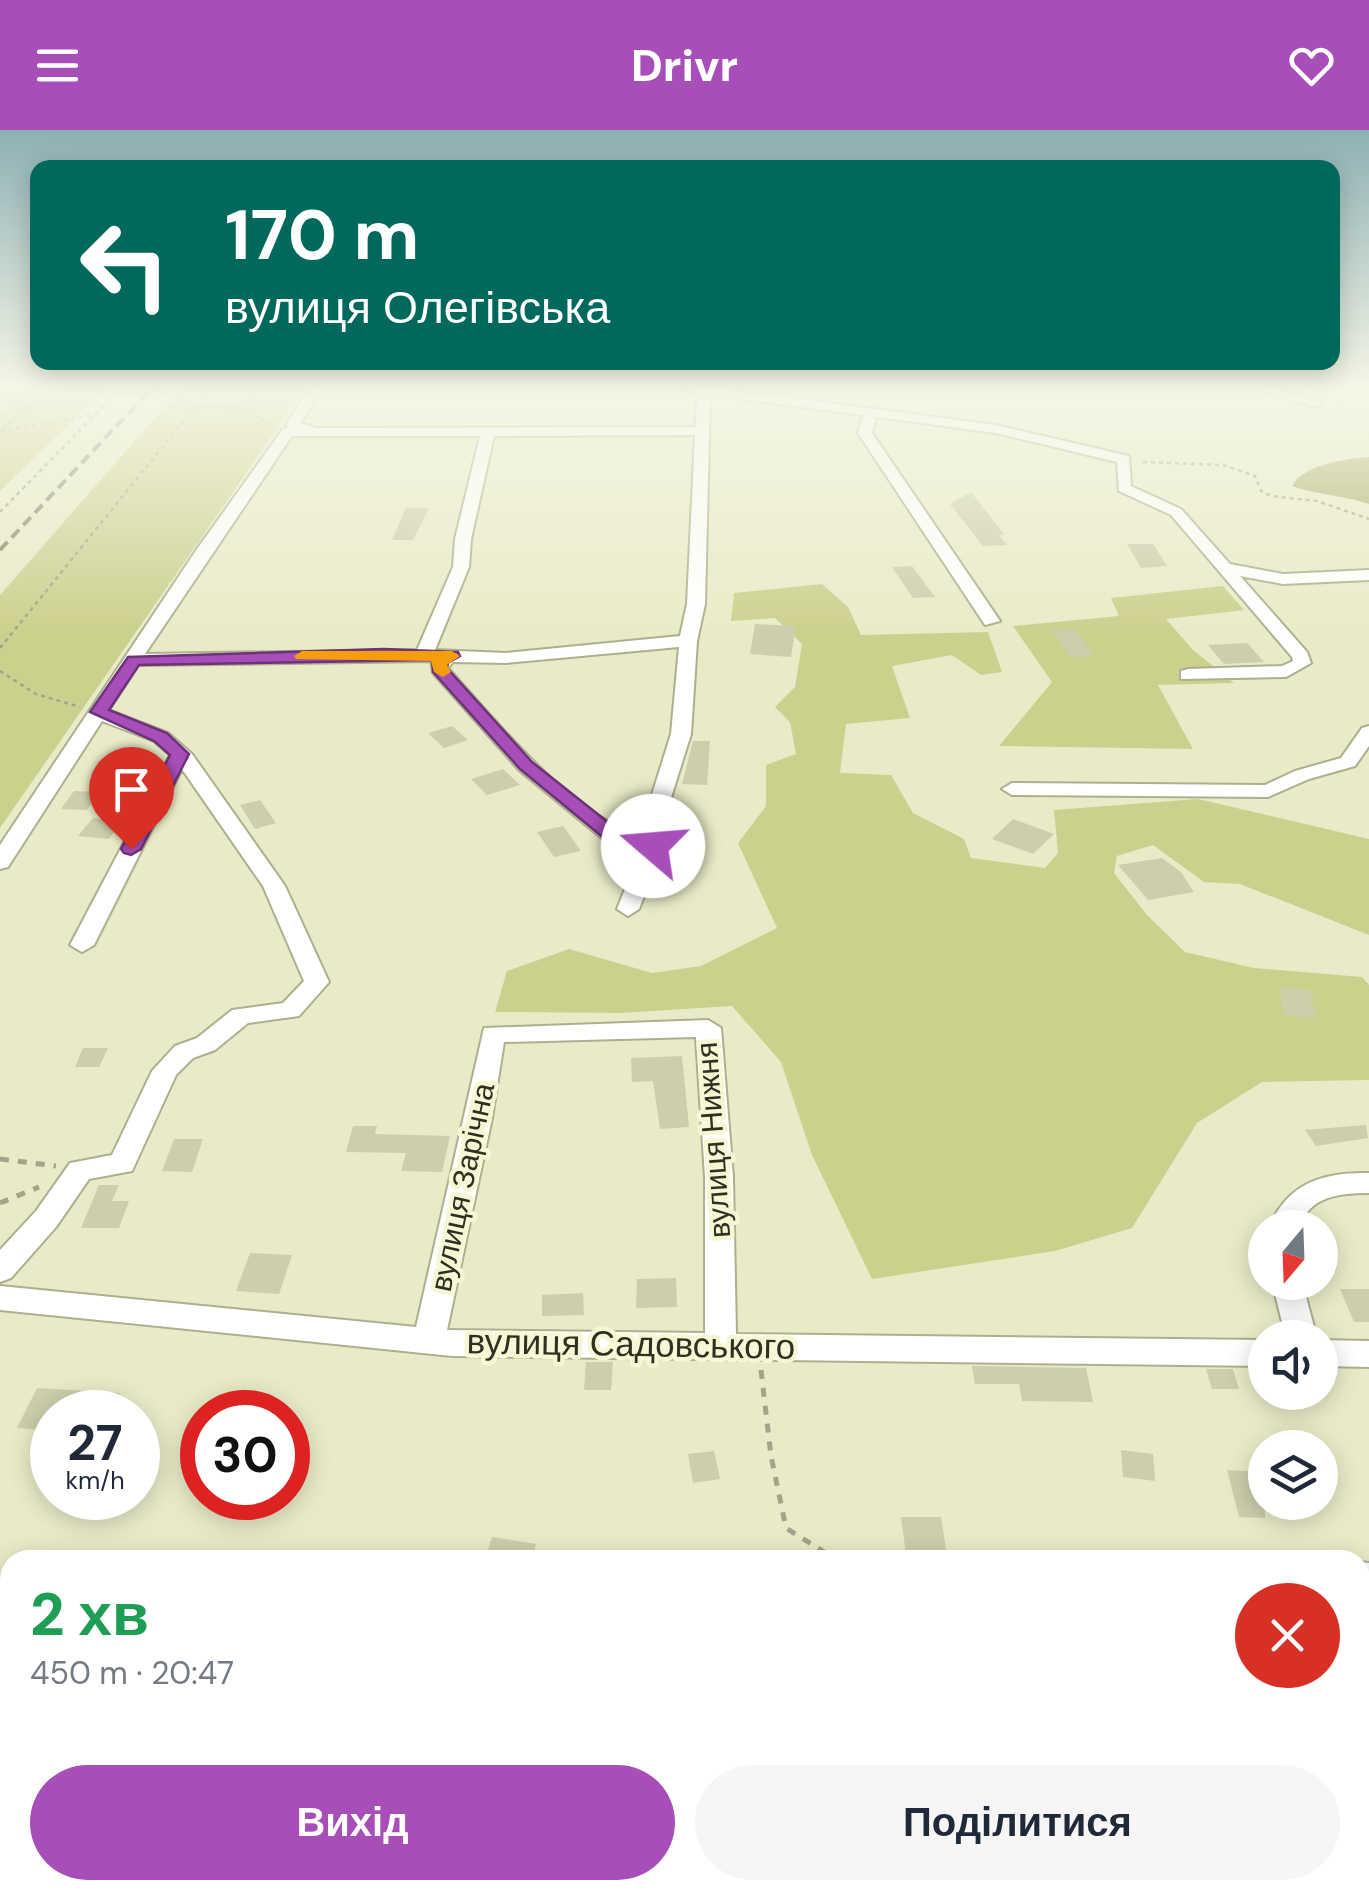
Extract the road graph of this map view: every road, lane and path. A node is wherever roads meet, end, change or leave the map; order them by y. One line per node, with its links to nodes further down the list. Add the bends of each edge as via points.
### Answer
1 (42, 470): 9 (path)
2 (145, 470): 15 (path)
3 (261, 470): 18 (street)
4 (479, 470): 16 (street, via 461,567)
5 (703, 470): 14 (street)
6 (890, 470): 13 (street)
7 (1124, 470): 11 (street, via 1124,488 1176,512)
8 (1236, 470): 10 (path, via 1255,476 1271,496 1316,501)
9 (0, 512)
10 (1369, 519)
11 (1225, 568): 12 (street, via 1282,579); 20 (street, via 1302,664 1286,671)
12 (1369, 575)
13 (991, 621)
14 (688, 641): 17 (street, via 506,658); 25 (street, via 681,734)
15 (0, 648)
16 (424, 655): 17 (street); 18 (street)
17 (452, 656): 25 (street, via 440,660 439,668 526,766 612,835)
18 (134, 660): 21 (street)
19 (0, 671): 21 (path, via 36,694)
20 (1188, 675)
21 (98, 712): 23 (street, via 160,737); 26 (street)
22 (1369, 732): 24 (street, via 1348,762 1268,791)
23 (180, 754): 28 (street); 31 (street, via 274,886 317,982 290,1010 241,1016 184,1052 165,1071 122,1164)
24 (1012, 790)
25 (653, 846): 27 (street)
26 (0, 862)
27 (628, 909)
28 (82, 945)
29 (493, 1034): 36 (street, вулиця Зарічна); 37 (street, вулиця Нижня, via 708,1028)
30 (0, 1159): 31 (path)
31 (80, 1170): 34 (street)
32 (1369, 1182): 33 (street, via 1321,1187)
33 (1289, 1210)
34 (0, 1270)
35 (0, 1298): 36 (street, вулиця Садовського)
36 (430, 1340): 37 (street, вулиця Садовського)
37 (721, 1345): 38 (street, вулиця Садовського)
38 (758, 1346): 39 (street, вулиця Садовського); 42 (path, via 786,1528)
39 (1248, 1353)
40 (1338, 1353): 41 (street)
41 (1369, 1354)
42 (821, 1550)

